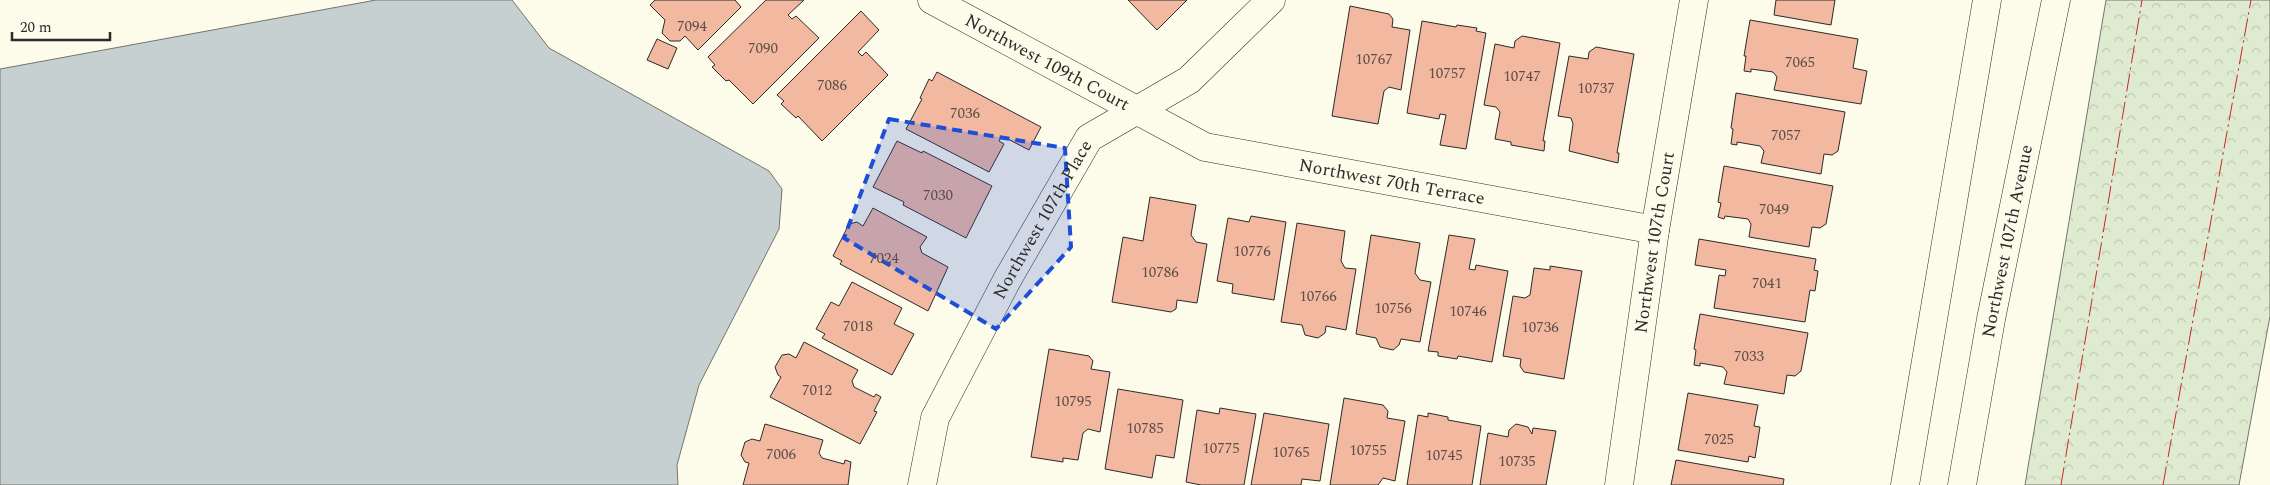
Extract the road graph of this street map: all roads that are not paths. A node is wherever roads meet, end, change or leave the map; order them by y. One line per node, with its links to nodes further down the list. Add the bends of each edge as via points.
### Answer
1 (932, 0): 6 (street, Northwest 109th Court)
2 (1271, 0): 6 (street, Northwest 107th Place, via 1189,80)
3 (1694, 0): 7 (street, Northwest 107th Court)
4 (1987, 0): 10 (street)
5 (2056, 0): 11 (street, Northwest 107th Avenue, via 1991,319)
6 (1136, 111): 7 (street, Northwest 70th Terrace, via 1205,147); 8 (street, Northwest 107th Place, via 1089,138 1007,280 935,418)
7 (1656, 230): 9 (street, Northwest 107th Court)
8 (922, 485)
9 (1619, 485)
10 (1905, 485)
11 (1962, 485)

